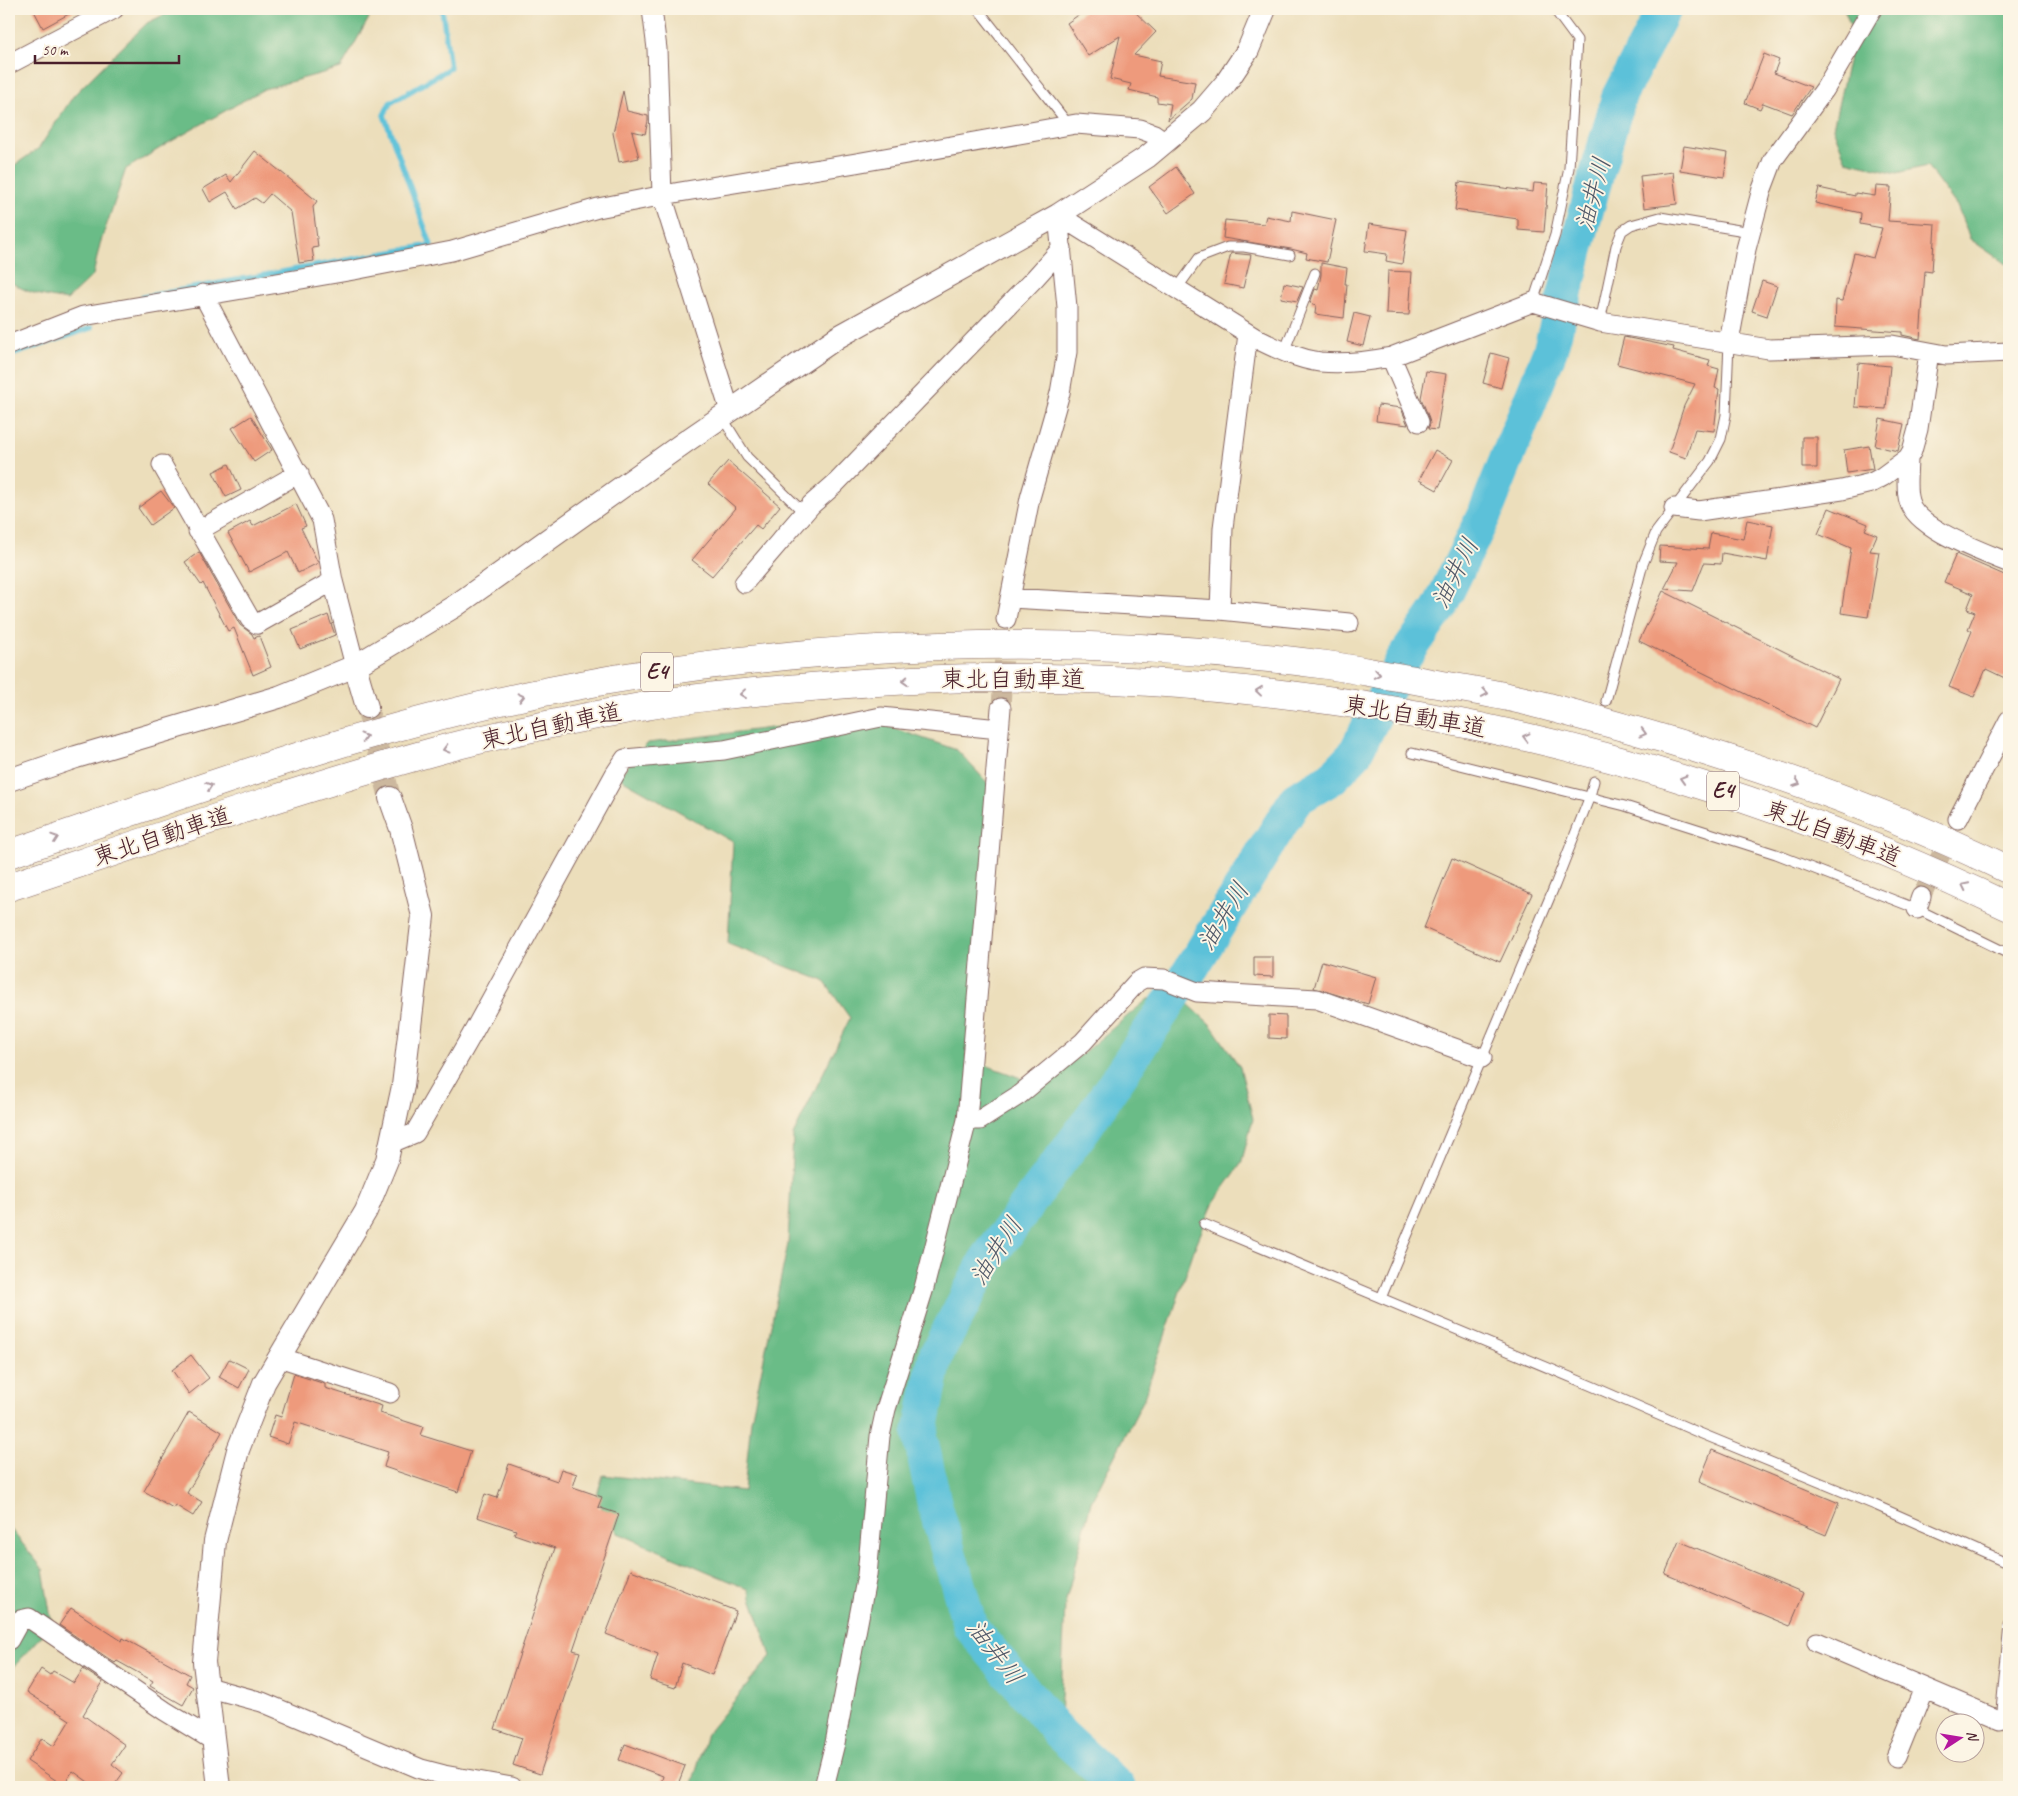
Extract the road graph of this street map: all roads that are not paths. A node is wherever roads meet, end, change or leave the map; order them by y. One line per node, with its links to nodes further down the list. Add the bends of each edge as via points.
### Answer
1 (114, 9): 7 (street)
2 (652, 9): 10 (street, via 657,49)
3 (978, 9): 8 (lane)
4 (1265, 9): 9 (street, via 1248,50 1226,83 1202,111)
5 (1554, 9): 18 (lane, via 1577,40 1574,96 1569,168 1555,236)
6 (1872, 9): 12 (street, via 1824,89 1773,160)
7 (12, 56)
8 (1069, 125): 9 (street, via 1140,130); 10 (street)
9 (1165, 142): 11 (street)
10 (662, 195): 17 (street, via 598,208 452,251); 27 (street)
11 (1058, 214): 13 (street); 16 (street); 27 (street, via 838,337)
12 (1751, 232): 19 (lane, via 1660,217 1631,225 1622,231 1616,246); 21 (street)
13 (1062, 248): 32 (street, via 836,483); 38 (street, via 1067,352 1060,393 1030,498)
14 (1290, 256): 16 (lane, via 1228,246 1198,258)
15 (1315, 273): 23 (lane)
16 (1176, 290): 20 (street)
17 (202, 294): 22 (street, via 83,316); 31 (street)
18 (1534, 302): 19 (street); 26 (street)
19 (1595, 320): 21 (street)
20 (1248, 334): 23 (street); 39 (street, via 1223,528)
21 (1729, 342): 24 (street, via 1769,349 1892,345); 33 (lane, via 1726,415 1721,439 1710,461)
22 (9, 345)
23 (1284, 352): 26 (street, via 1320,362)
24 (1930, 352): 25 (street, via 1946,355); 29 (street, via 1918,429)
25 (2009, 352)
26 (1391, 357): 28 (street)
27 (726, 414): 32 (lane, via 747,457 798,507); 42 (street, via 455,606)
28 (1419, 422)
29 (1908, 458): 33 (street, via 1871,483 1842,490 1699,511); 35 (street, via 1909,502 1916,515 1936,531)
30 (162, 465): 34 (street)
31 (299, 473): 34 (street); 36 (street, via 322,520)
32 (811, 505): 37 (street)
33 (1674, 508): 43 (lane, via 1656,532 1643,564)
34 (198, 531): 36 (street, via 256,624)
35 (2009, 563)
36 (333, 581): 42 (street)
37 (744, 583)
38 (1010, 598): 39 (street); 40 (street)
39 (1220, 610): 41 (street)
40 (1006, 619)
41 (1349, 623)
42 (355, 666): 44 (street); 49 (street, via 278,697)
43 (1606, 701)
44 (367, 707)
45 (1001, 708): 47 (street)
46 (2009, 720): 53 (street)
47 (999, 729): 60 (street); 61 (street, via 881,717 724,750 625,759 415,1133)
48 (1412, 753): 51 (lane)
49 (9, 780)
50 (1594, 781): 51 (lane)
51 (1590, 796): 58 (lane, via 1919,903); 59 (lane)
52 (390, 798): 61 (street, via 423,916 403,1086)
53 (1958, 820)
54 (9, 854): 55 (highway, 東北自動車道 / E4, one-way to 55, via 359,738 551,690 733,661 847,650 1022,645 1199,652 1329,665 1520,700 1720,755 1852,802)
55 (2009, 870)
56 (9, 887): 57 (highway, 東北自動車道 / E4, one-way to 56, via 1842,834 1638,765 1423,715 1308,696 1094,679 959,678 848,684 652,705 450,748 377,768)
57 (2009, 907)
58 (2009, 954)
59 (1482, 1058): 60 (street, via 1318,999 1197,992 1164,979 1144,978 1083,1042 1019,1095 980,1120); 63 (lane)
60 (967, 1120): 78 (street, via 924,1288 880,1436 867,1575)
61 (391, 1143): 64 (street, via 366,1211)
62 (1204, 1224): 63 (lane)
63 (1381, 1298): 66 (lane)
64 (279, 1358): 65 (street); 70 (street, via 264,1383 238,1450 215,1541 204,1662)
65 (390, 1393)
66 (2009, 1564)
67 (2009, 1625): 72 (lane)
68 (9, 1640): 73 (street, via 20,1620 29,1618)
69 (1817, 1642): 71 (street)
70 (207, 1688): 73 (street); 75 (street, via 262,1702 421,1769)
71 (1924, 1688): 72 (street); 74 (street)
72 (2004, 1723)
73 (214, 1741): 76 (street)
74 (1896, 1758)
75 (434, 1781): 77 (street)
76 (219, 1787)
77 (512, 1787)
78 (824, 1787)

